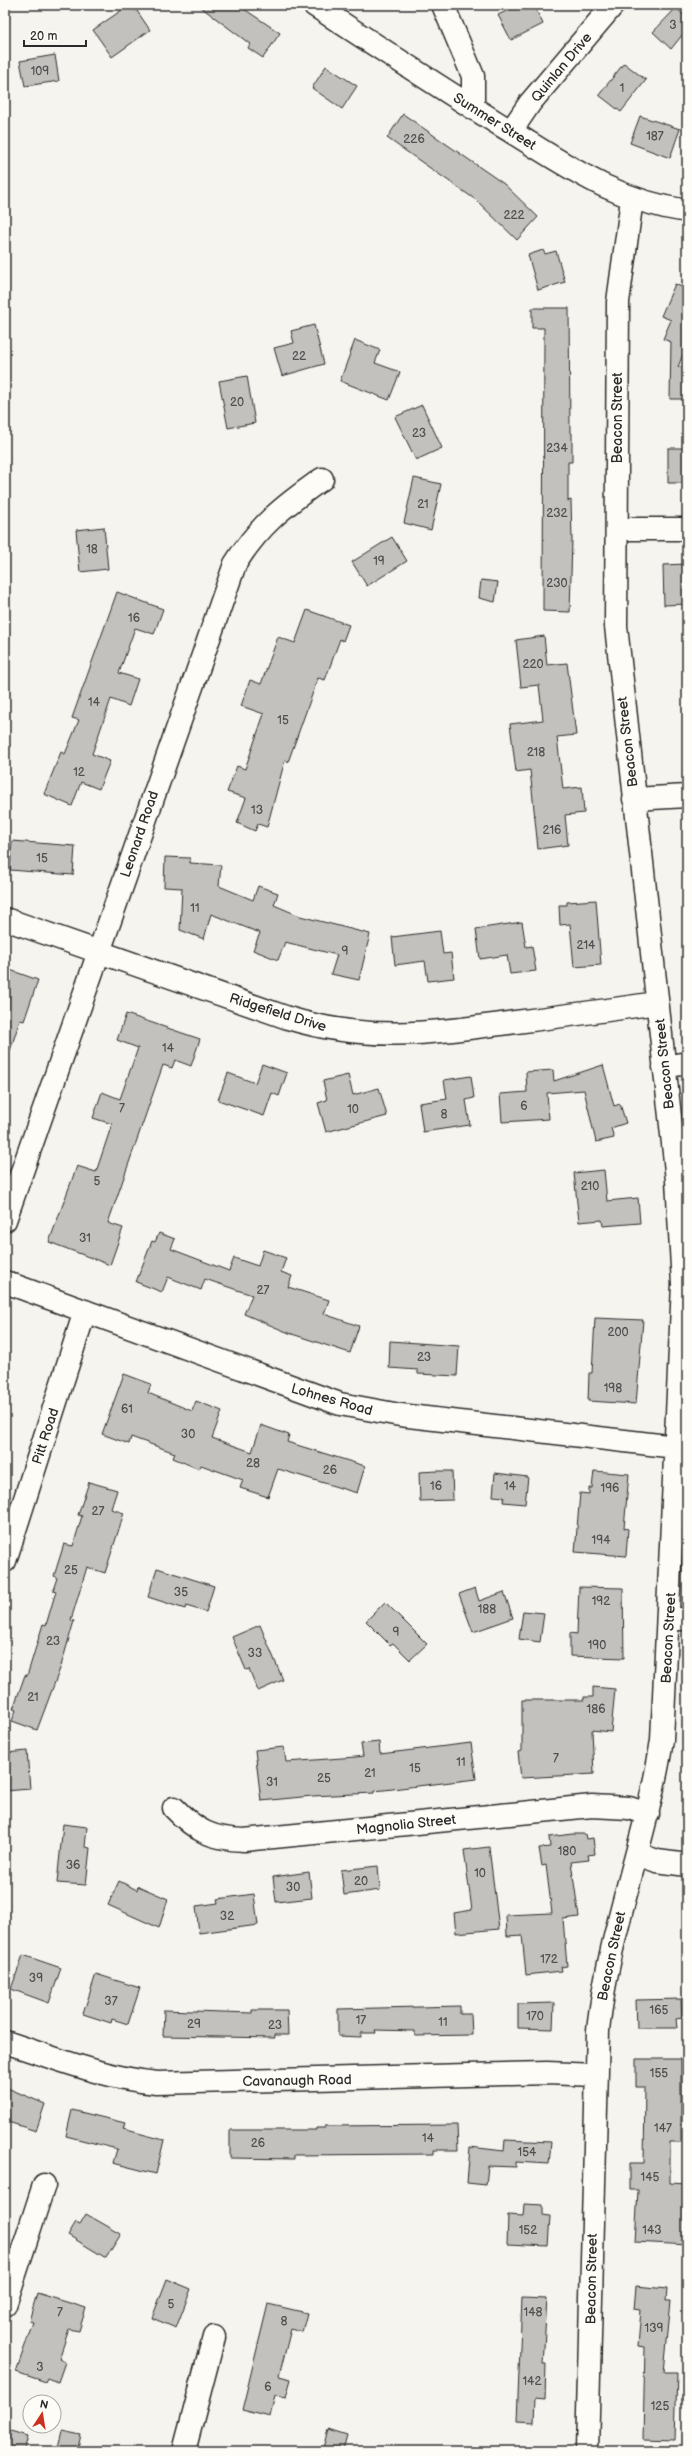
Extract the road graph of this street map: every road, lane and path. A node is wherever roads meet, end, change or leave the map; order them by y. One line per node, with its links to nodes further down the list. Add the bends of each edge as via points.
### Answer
1 (314, 5): 4 (street, Summer Street)
2 (443, 5): 4 (street, via 473,76)
3 (613, 5): 5 (street, Quinlan Drive, via 530,103)
4 (473, 108): 5 (street, Summer Street)
5 (511, 131): 6 (street, Summer Street, via 594,182)
6 (632, 199): 7 (street, Summer Street); 10 (street, Beacon Street, via 618,302)
7 (687, 211)
8 (322, 479): 14 (street, Leonard Road, via 265,523 248,543 236,564)
9 (687, 528): 10 (street)
10 (617, 529): 12 (street, Beacon Street, via 616,634)
11 (687, 796): 12 (street)
12 (634, 799): 15 (street, Beacon Street)
13 (5, 919): 14 (street, Ridgefield Drive)
14 (98, 952): 15 (street, Ridgefield Drive, via 312,1026 361,1034 438,1032); 18 (street, Leonard Road)
15 (657, 1003): 17 (street, Beacon Street)
16 (687, 1063): 17 (street)
17 (664, 1067): 21 (street, Beacon Street, via 680,1213)
18 (5, 1220)
19 (5, 1282): 20 (street, Lohnes Road)
20 (85, 1311): 22 (street, Lohnes Road, via 312,1395 369,1411); 23 (street, Pitt Road)
21 (685, 1322): 22 (street, Beacon Street)
22 (676, 1447): 24 (street, Beacon Street)
23 (5, 1561)
24 (678, 1619): 26 (street, Beacon Street, via 662,1740)
25 (174, 1808): 26 (street, Magnolia Street, via 189,1823 213,1837 244,1840 592,1806 629,1808)
26 (648, 1814): 27 (street, Beacon Street)
27 (637, 1854): 28 (street, via 657,1861); 30 (street, Beacon Street, via 607,1966 601,2000)
28 (687, 1865)
29 (5, 2042): 30 (street, Cavanaugh Road, via 111,2075 157,2082 547,2073)
30 (595, 2075): 35 (street, Beacon Street)
31 (44, 2185): 32 (street)
32 (5, 2305)
33 (214, 2337): 34 (street)
34 (184, 2451)
35 (587, 2451)

